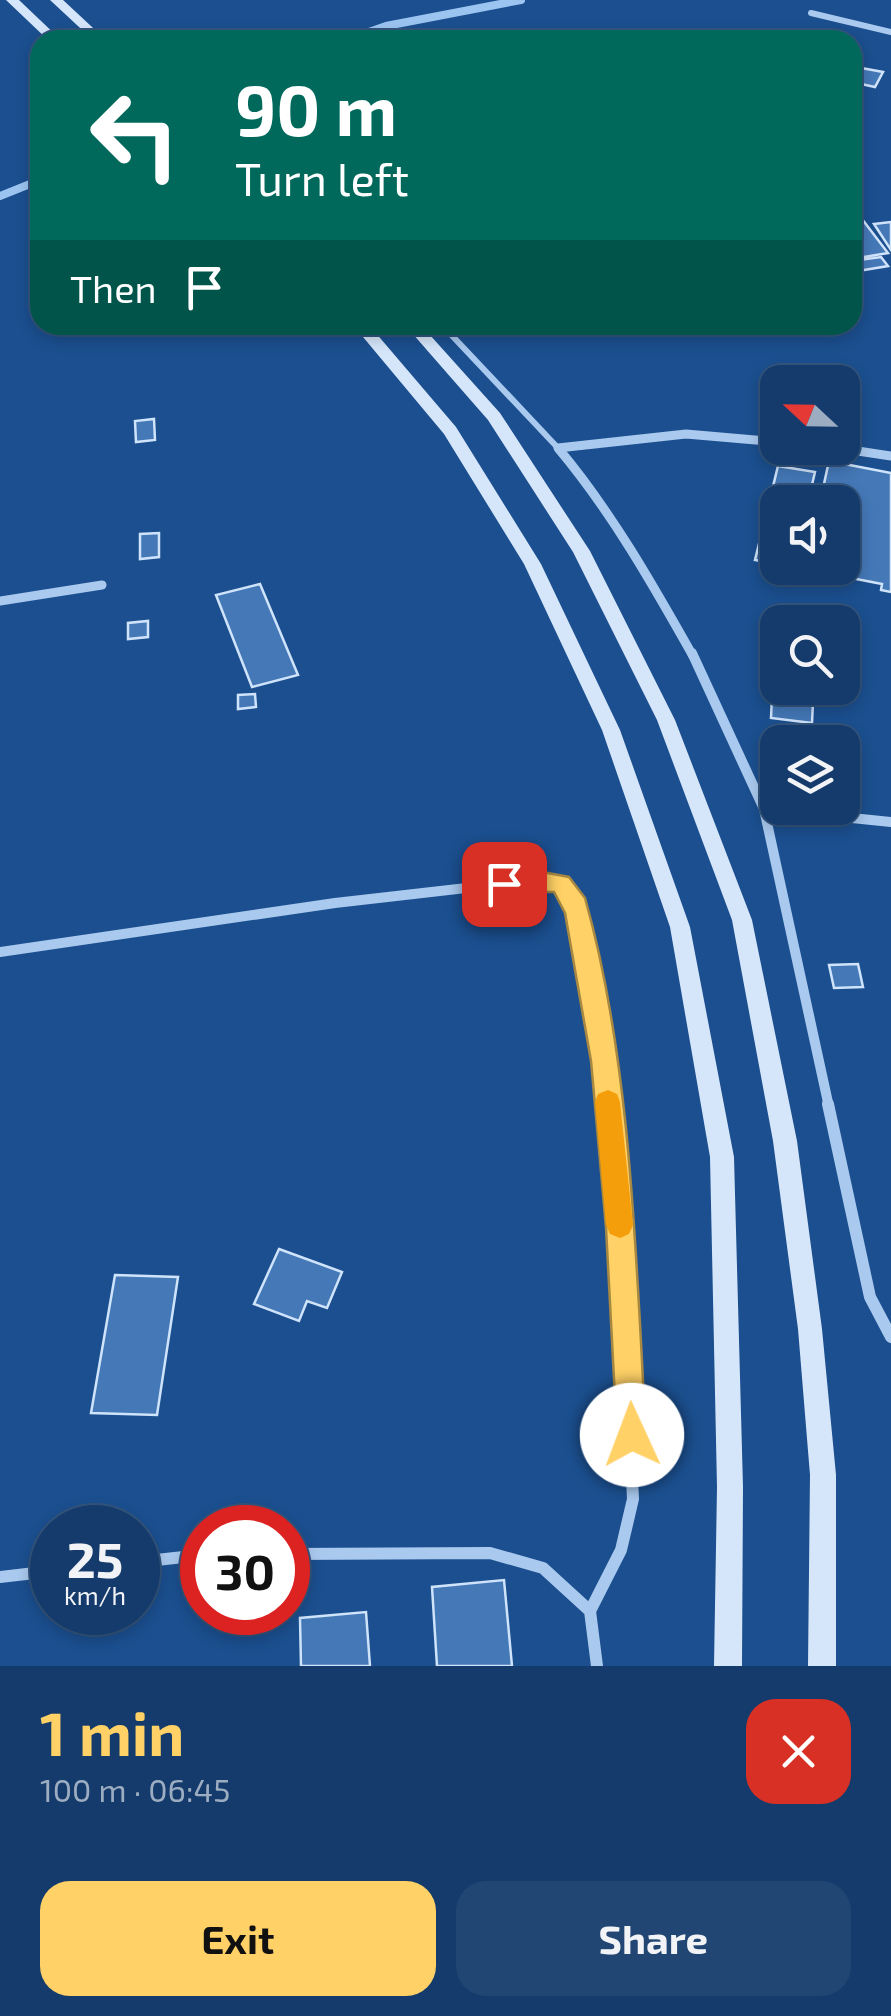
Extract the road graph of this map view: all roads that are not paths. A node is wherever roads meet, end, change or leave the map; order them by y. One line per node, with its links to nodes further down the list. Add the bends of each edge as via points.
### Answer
1 (12, 0): 4 (main road)
2 (56, 0): 5 (main road)
3 (811, 13): 6 (street)
4 (44, 30)
5 (89, 30)
6 (891, 32)
7 (369, 335): 27 (main road, via 450,431 532,564 611,730 680,927 722,1157)
8 (422, 335): 28 (main road, via 494,418 582,552 666,720 742,920 786,1141 810,1329 824,1475)
9 (451, 335): 11 (lane)
10 (760, 440): 11 (street, via 686,434)
11 (558, 448): 16 (street, via 659,595)
12 (860, 451): 13 (street)
13 (891, 456)
14 (102, 585): 15 (street)
15 (0, 601)
16 (760, 800)
17 (860, 819): 18 (street)
18 (891, 822)
19 (767, 825): 21 (street, via 870,1297)
20 (0, 952): 25 (street, via 335,903 537,880 561,884 577,913 604,1061 631,1404 633,1499 621,1550)
21 (891, 1337)
22 (310, 1554): 25 (street, via 490,1553 544,1568)
23 (30, 1573): 24 (street)
24 (0, 1576)
25 (590, 1611): 26 (street)
26 (597, 1666)
27 (728, 1666)
28 (822, 1666)

